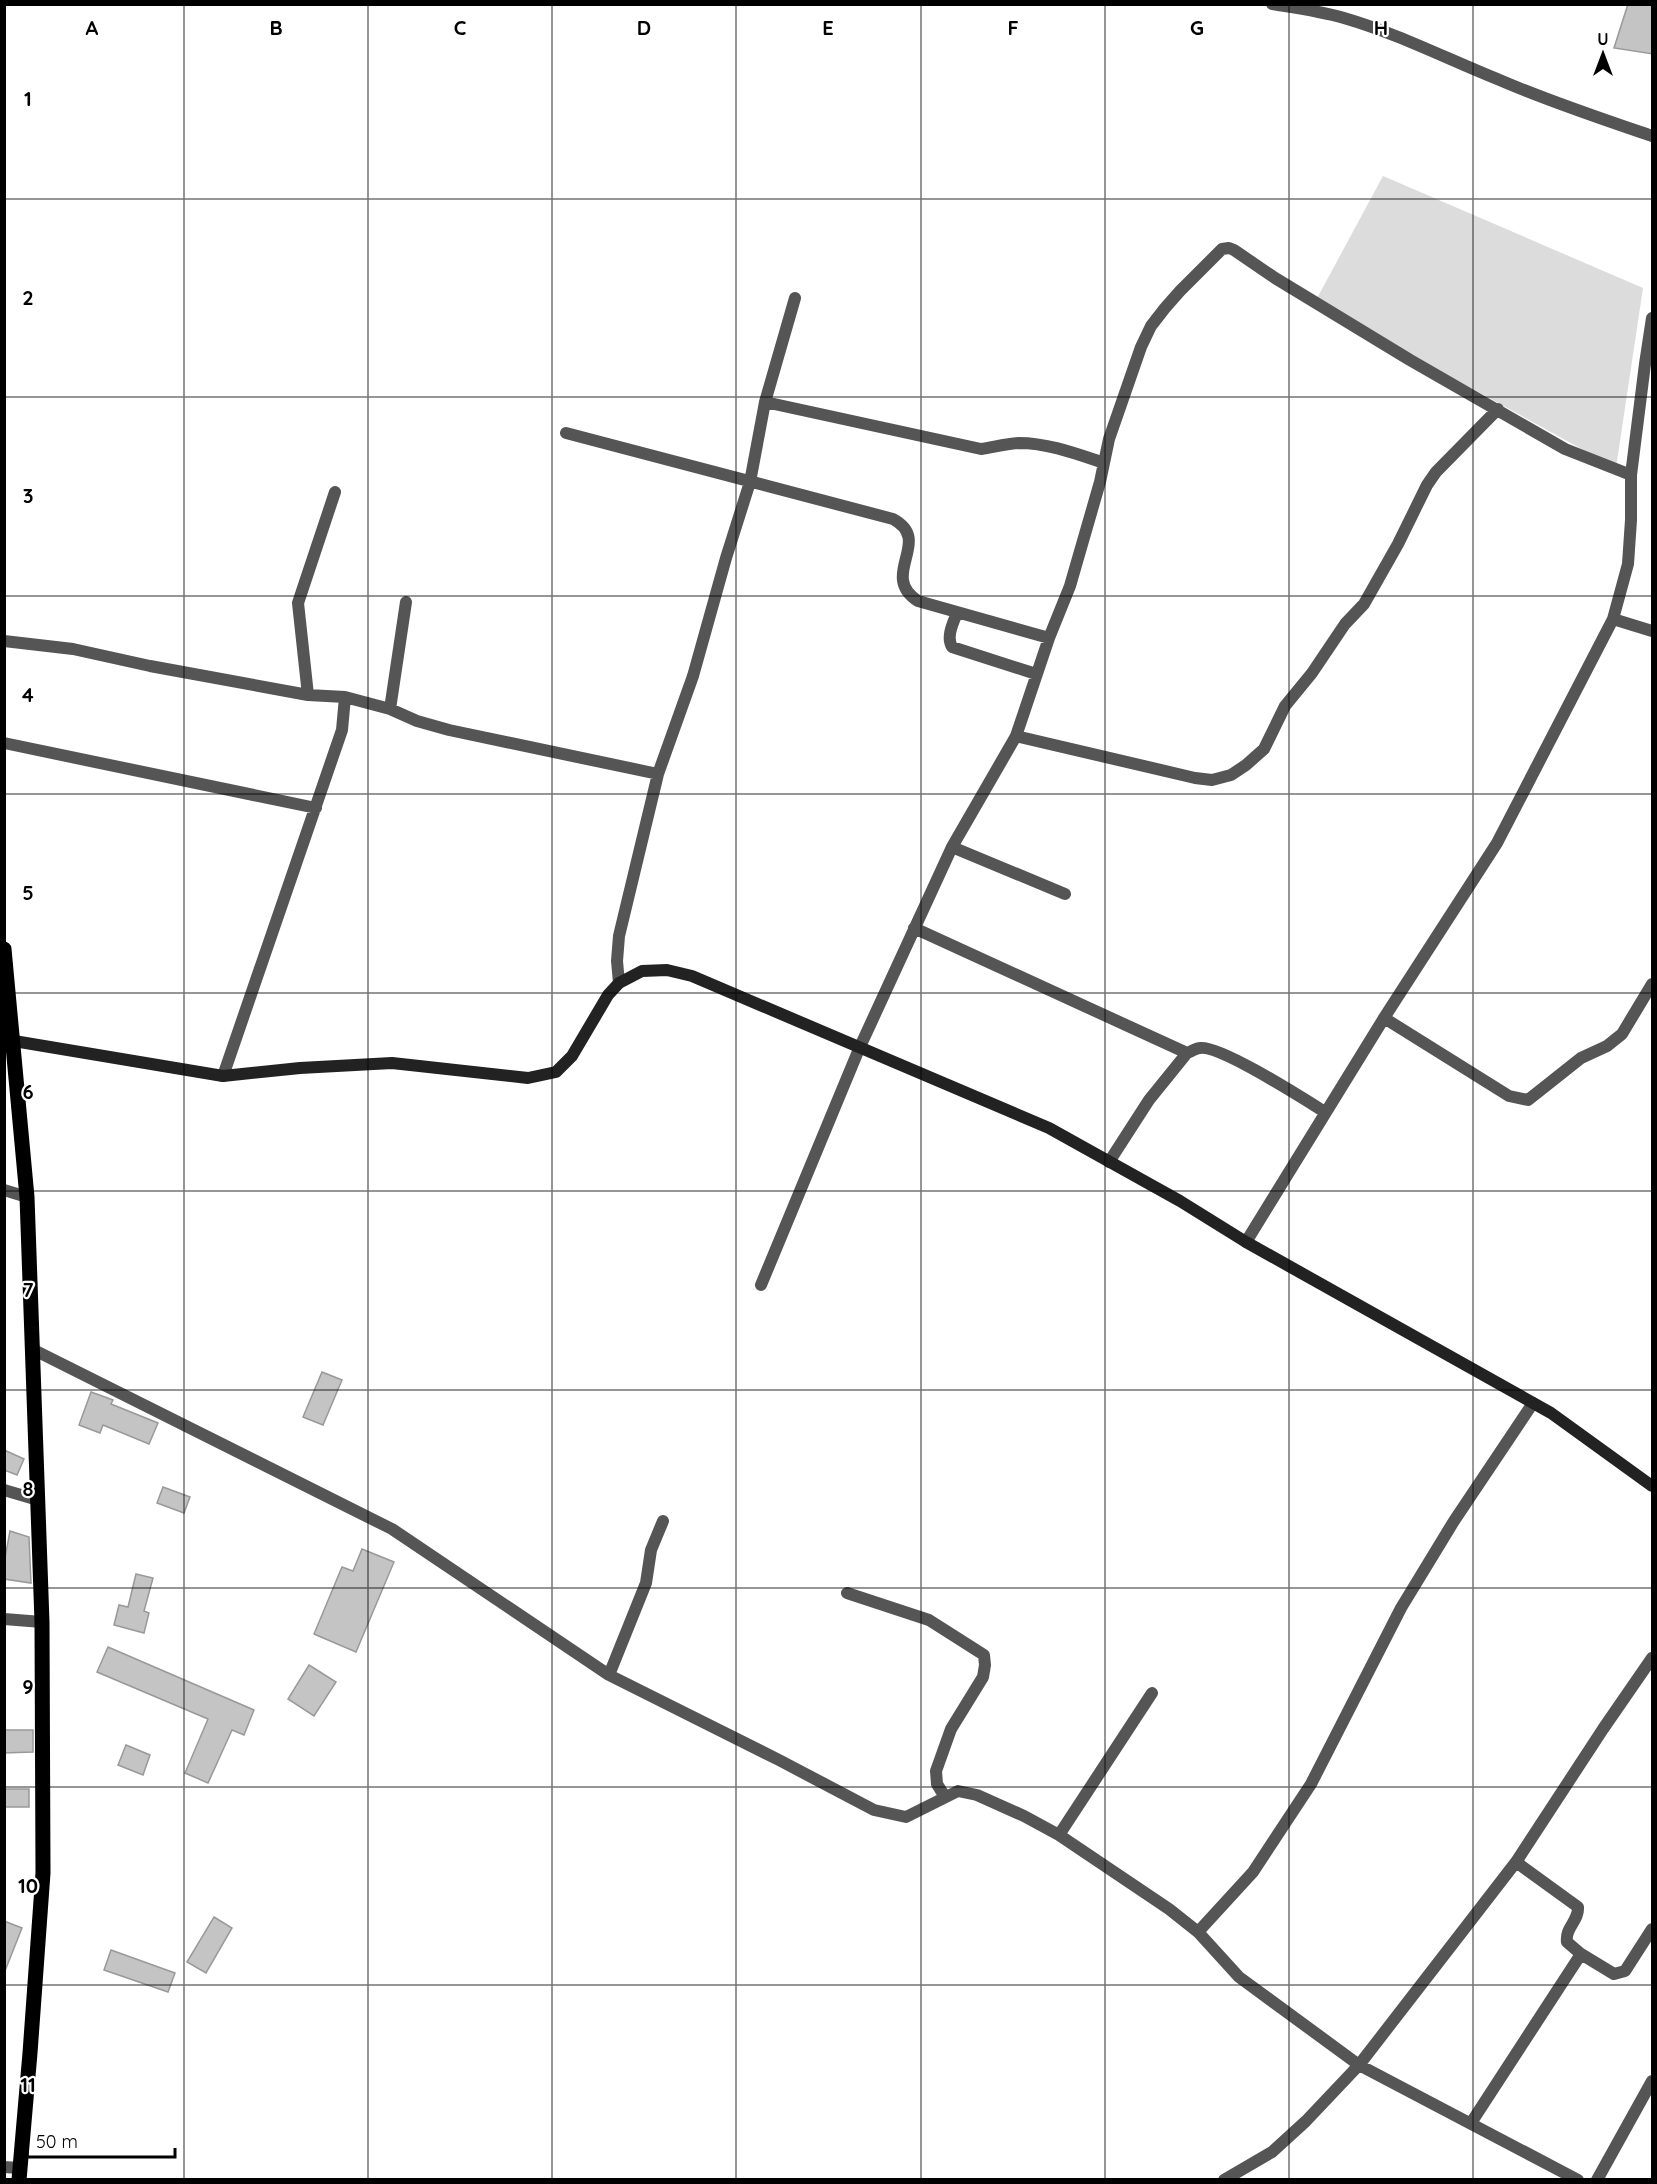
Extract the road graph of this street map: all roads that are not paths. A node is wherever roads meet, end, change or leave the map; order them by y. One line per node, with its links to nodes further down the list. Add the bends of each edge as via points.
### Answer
1 (1272, 4): 2 (street, via 1347,19 1512,86)
2 (1653, 136)
3 (795, 298): 5 (street)
4 (1653, 318): 9 (street)
5 (765, 402): 8 (street, via 981,449 1036,444); 10 (street)
6 (1497, 410): 8 (street, via 1227,248 1180,291 1152,326 1130,376); 9 (street, via 1565,449); 22 (street, via 1436,472 1364,604 1285,706 1264,749 1246,765 1231,775 1212,780 1195,778)
7 (566, 433): 10 (street)
8 (1104, 463): 16 (street, via 1070,586)
9 (1631, 475): 14 (street, via 1628,564)
10 (750, 482): 13 (street, via 864,510 903,525 909,544 904,588 918,602); 24 (street, via 693,676)
11 (335, 492): 19 (street, via 298,603)
12 (406, 602): 21 (street)
13 (957, 613): 16 (street); 18 (street, via 949,636 952,647)
14 (1613, 619): 15 (street); 32 (street, via 1497,843)
15 (1653, 631)
16 (1049, 638): 18 (street)
17 (4, 641): 19 (street, via 74,649)
18 (1036, 674): 22 (street)
19 (308, 694): 20 (street)
20 (345, 697): 21 (street); 25 (street, via 342,730)
21 (390, 709): 24 (street, via 417,722 449,730)
22 (1016, 736): 26 (street)
23 (4, 743): 25 (street)
24 (658, 774): 30 (street, via 619,936)
25 (316, 808): 36 (street)
26 (952, 847): 27 (street); 28 (street)
27 (1065, 894)
28 (914, 928): 34 (street); 35 (street)
29 (4, 949): 33 (main road)
30 (619, 983): 34 (street, via 642,971 667,970 692,976); 36 (street, via 572,1056 556,1072 543,1076 528,1078 392,1063)
31 (1653, 984): 32 (street, via 1622,1034 1581,1058 1528,1100 1509,1096)
32 (1384, 1018): 37 (street)
33 (14, 1041): 36 (street); 40 (main road)
34 (859, 1049): 38 (street, via 1049,1128); 42 (street)
35 (1186, 1053): 37 (street, via 1212,1049); 38 (street)
36 (223, 1076)
37 (1326, 1112): 41 (street)
38 (1108, 1162): 41 (street)
39 (4, 1190): 40 (street)
40 (27, 1197): 43 (main road)
41 (1246, 1242): 44 (street)
42 (761, 1285)
43 (34, 1350): 47 (main road); 53 (street, via 392,1530)
44 (1533, 1403): 45 (street); 59 (street, via 1401,1608 1311,1784 1253,1872)
45 (1653, 1486)
46 (4, 1490): 47 (street)
47 (38, 1500): 51 (main road)
48 (663, 1521): 53 (street, via 651,1550 646,1583)
49 (847, 1593): 55 (street, via 929,1620 984,1655 983,1677 951,1729 936,1771 937,1784)
50 (4, 1619): 51 (street)
51 (42, 1622): 64 (main road, via 43,1873 30,2053)
52 (1653, 1658): 57 (street)
53 (609, 1675): 55 (street, via 874,1810 906,1817)
54 (1152, 1693): 56 (street)
55 (945, 1797): 56 (street, via 958,1791 976,1795)
56 (1059, 1835): 59 (street)
57 (1516, 1862): 60 (street, via 1578,1907 1566,1935 1567,1942); 61 (street)
58 (1653, 1929): 60 (street, via 1625,1971 1614,1974)
59 (1198, 1932): 61 (street, via 1239,1977)
60 (1581, 1953): 63 (street)
61 (1359, 2065): 63 (street); 65 (street, via 1272,2152)
62 (1653, 2081): 67 (street)
63 (1471, 2123): 66 (street)
64 (14, 2172)
65 (1224, 2180)
66 (1578, 2180)
67 (1597, 2180)

